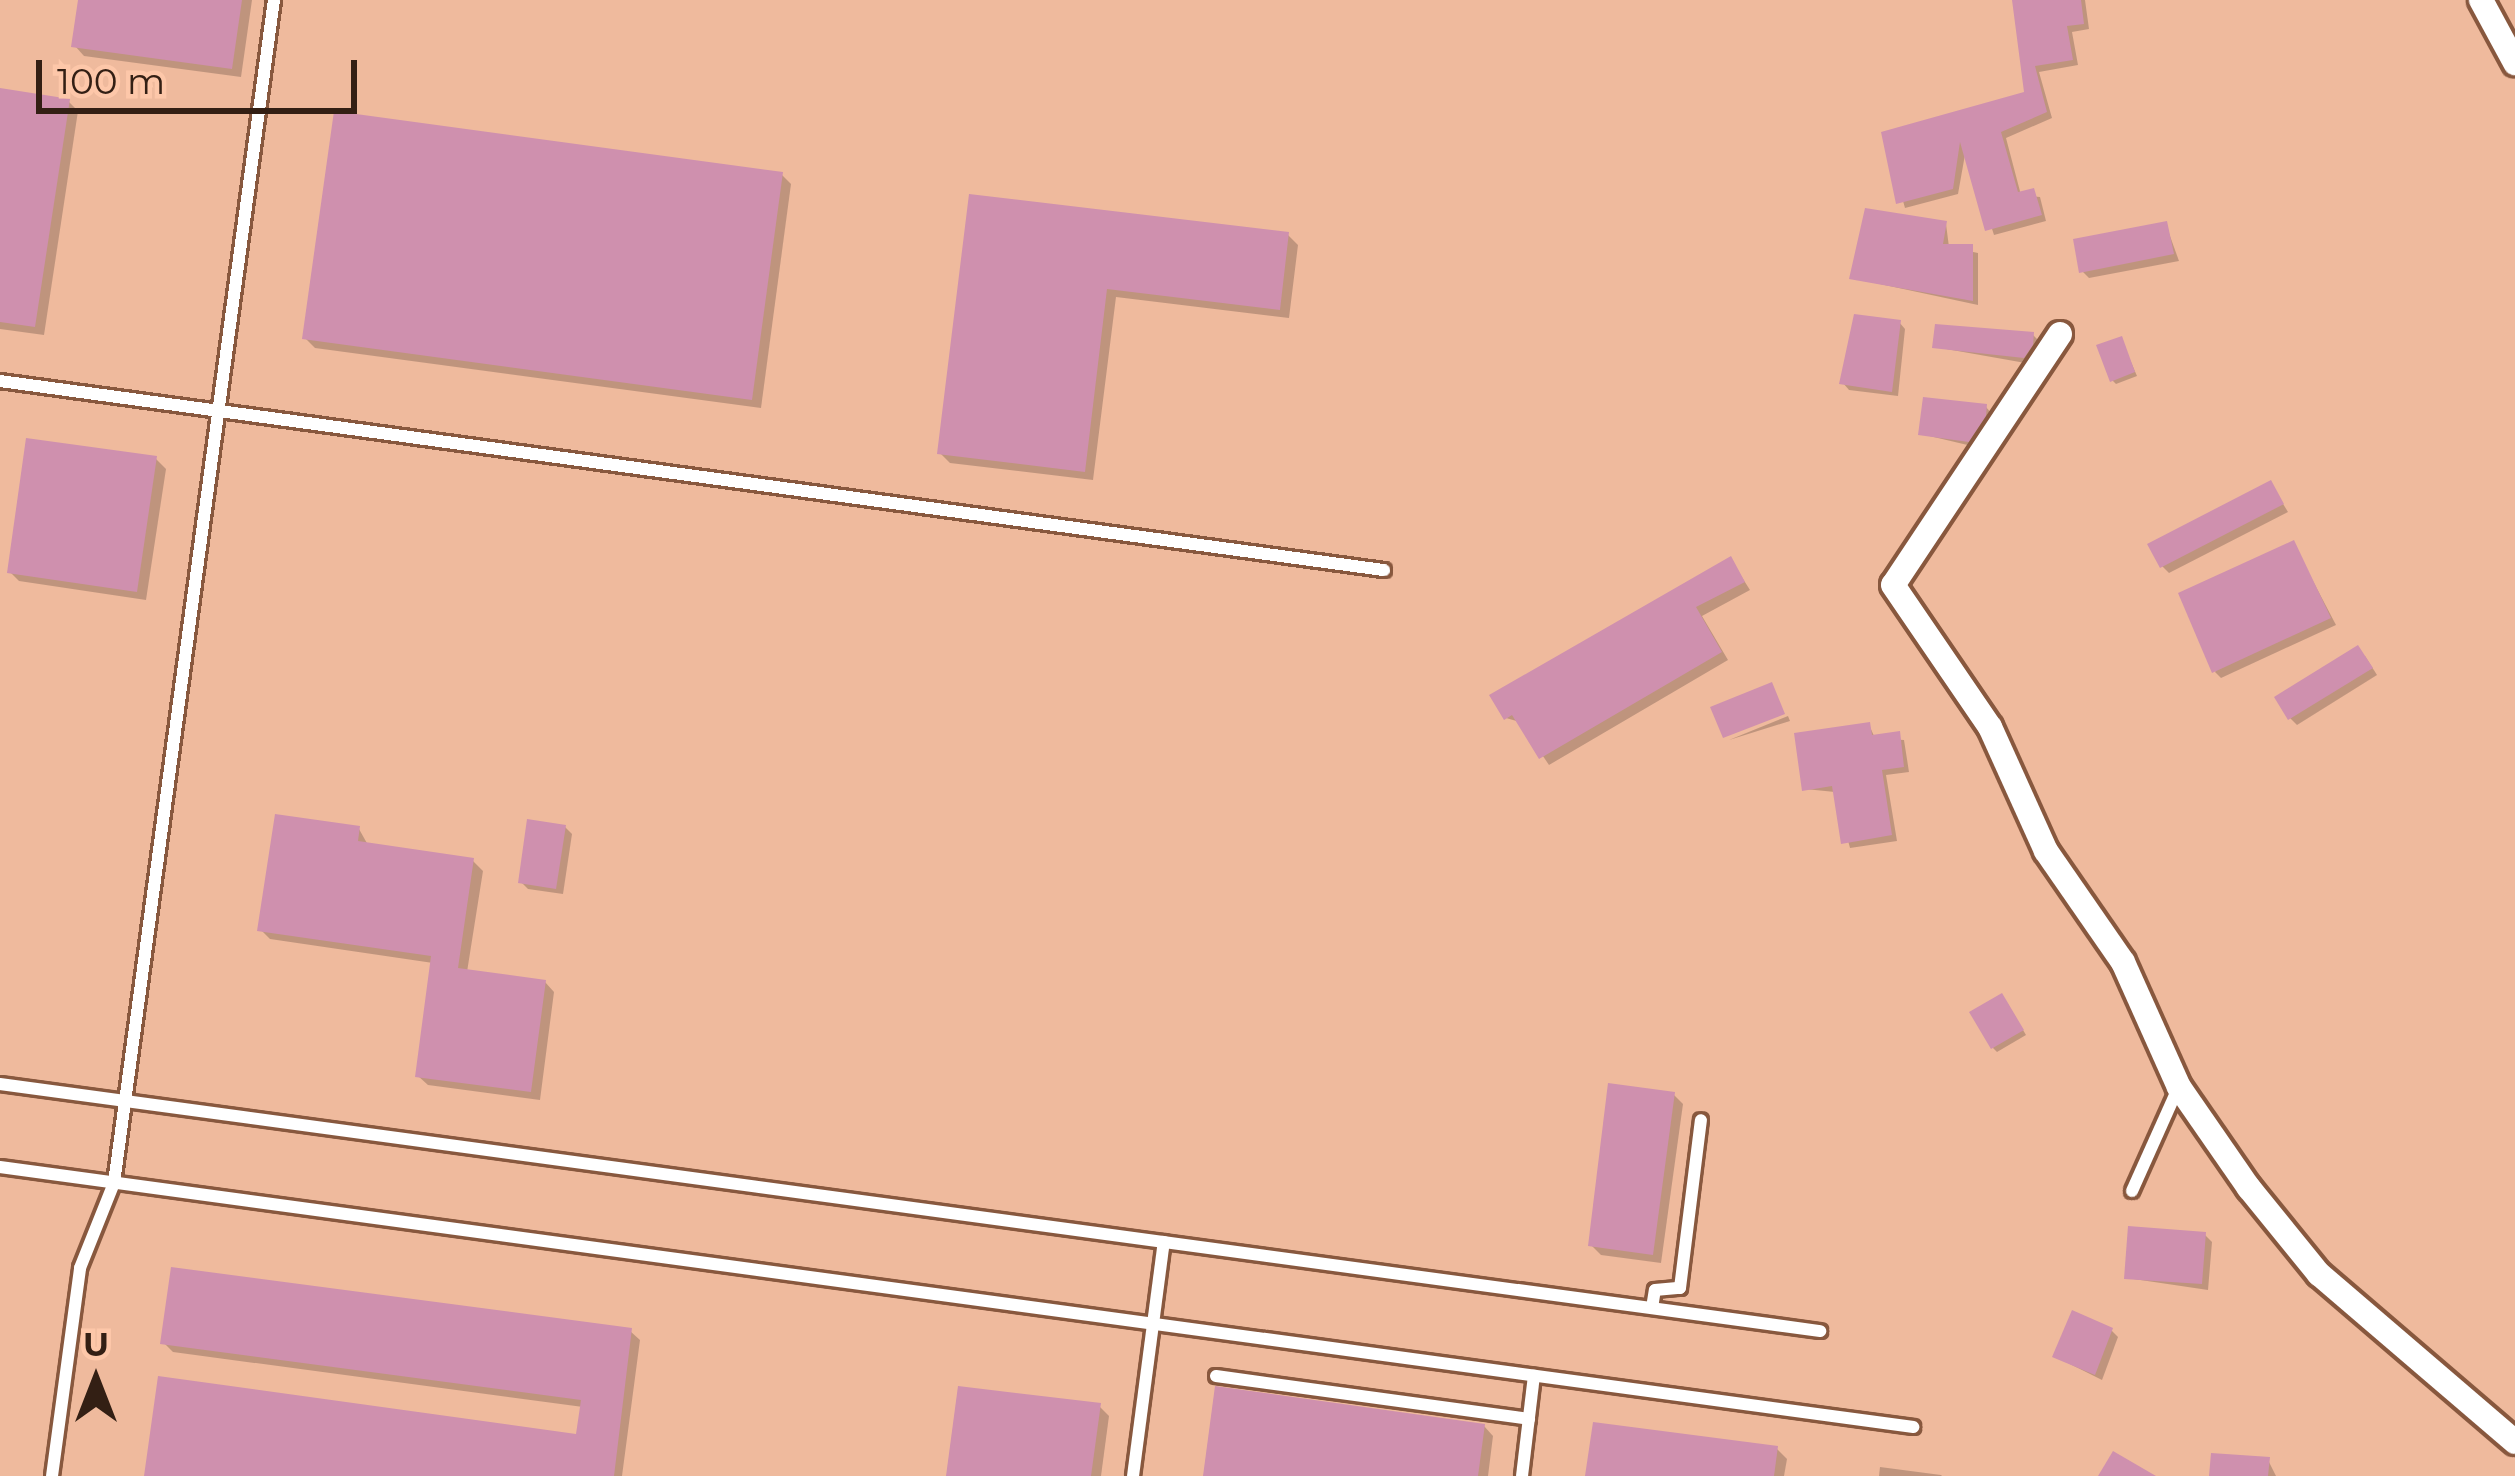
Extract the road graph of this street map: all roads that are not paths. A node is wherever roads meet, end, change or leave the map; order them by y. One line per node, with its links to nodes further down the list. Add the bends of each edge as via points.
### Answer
1 (274, 0): 7 (lane)
2 (2482, 2): 3 (street); 4 (street)
3 (2515, 15)
4 (2515, 63)
5 (2060, 334): 10 (street, via 1893,585 1990,727 2046,851 2123,962)
6 (0, 381): 7 (lane)
7 (219, 410): 8 (lane); 11 (lane)
8 (1384, 570)
9 (0, 1084): 11 (lane)
10 (2179, 1087): 15 (lane); 24 (street, via 2319,1274)
11 (125, 1100): 14 (lane); 16 (lane)
12 (1701, 1120): 17 (lane, via 1680,1288 1655,1290)
13 (0, 1167): 14 (lane)
14 (114, 1183): 18 (lane); 25 (lane, via 80,1268)
15 (2132, 1191)
16 (1164, 1242): 17 (lane); 18 (lane)
17 (1652, 1308): 19 (lane)
18 (1154, 1324): 21 (lane); 26 (lane)
19 (1820, 1331)
20 (1216, 1376): 22 (lane)
21 (1534, 1376): 22 (lane); 23 (lane)
22 (1529, 1419): 27 (lane)
23 (1913, 1427)
24 (2515, 1442)
25 (52, 1476)
26 (1133, 1476)
27 (1522, 1476)

